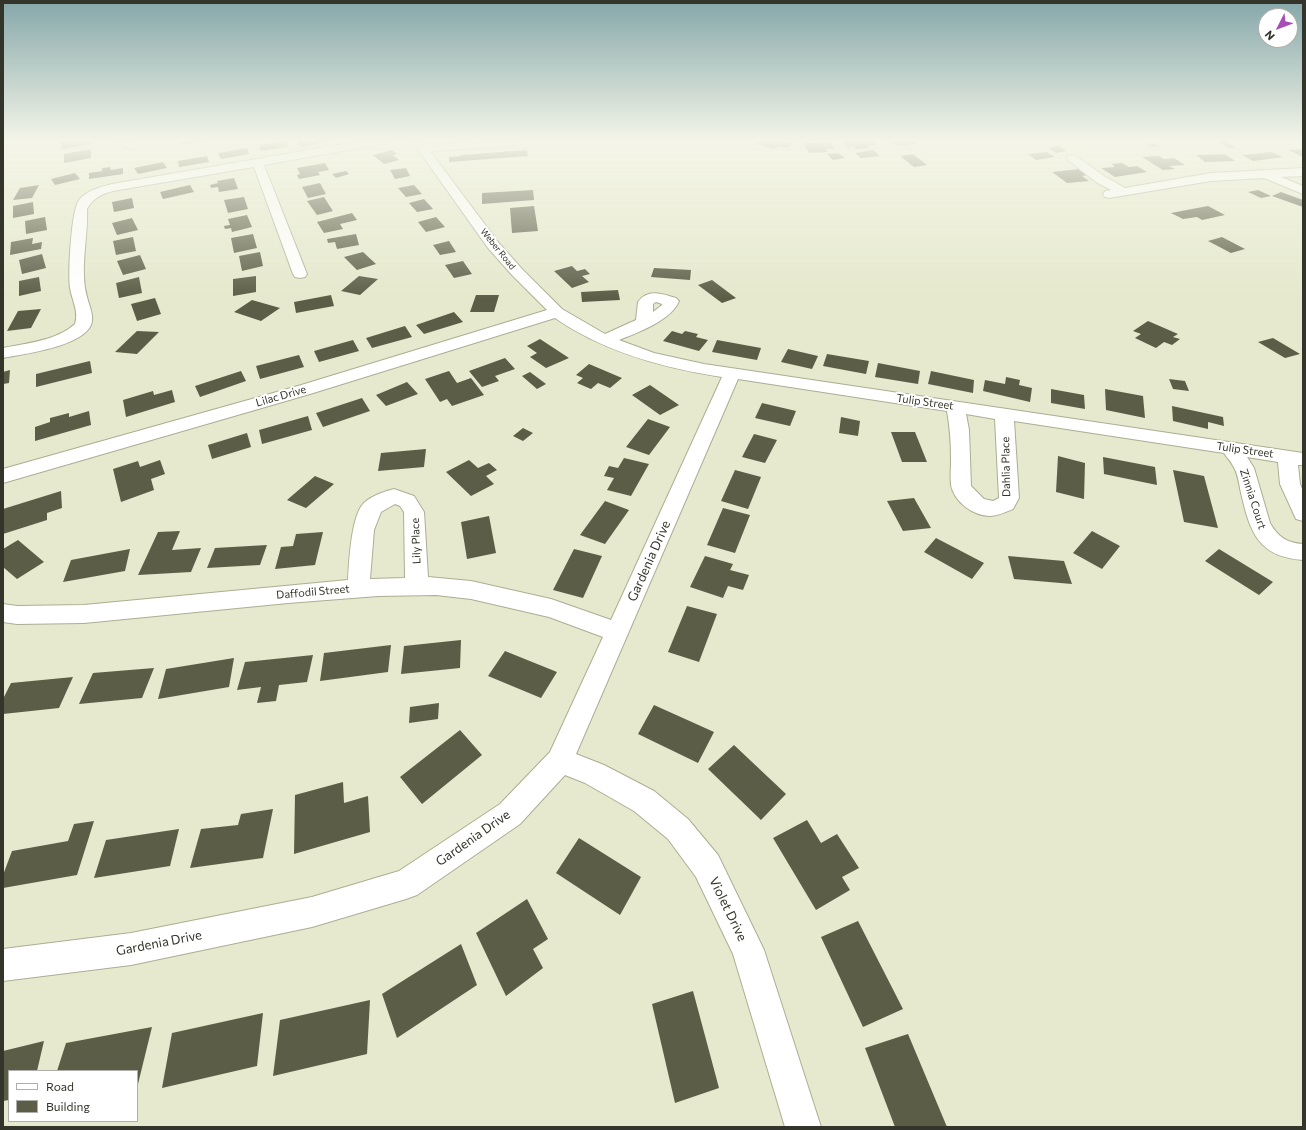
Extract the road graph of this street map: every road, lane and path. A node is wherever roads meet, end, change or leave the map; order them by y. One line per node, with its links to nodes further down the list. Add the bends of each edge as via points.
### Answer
1 (95, 194): 8 (street, via 82,203 80,214 76,264 84,315 81,327 58,340)
2 (270, 194): 4 (street)
3 (455, 194): 5 (street, Weber Road, via 493,245)
4 (300, 274)
5 (558, 312): 7 (street, Tulip Street); 14 (street, Lilac Drive, via 304,390)
6 (644, 322): 7 (street, via 614,338)
7 (604, 340): 9 (street, Tulip Street, via 649,357)
8 (3, 352)
9 (732, 373): 10 (street, Tulip Street); 20 (street, Gardenia Drive)
10 (955, 406): 11 (street, Tulip Street); 11 (street, Dahlia Place, via 960,430 961,486 971,501 990,509 1006,504 1009,498)
11 (1004, 414): 12 (street, Tulip Street)
12 (1230, 448): 13 (street, Tulip Street); 16 (street, Zinnia Court, via 1243,466 1264,533 1282,549 1295,553)
13 (1295, 457): 15 (street, via 1290,484)
14 (3, 476)
15 (1303, 514)
16 (1303, 552)
17 (417, 586): 18 (street, Daffodil Street); 18 (street, Lily Place, via 414,512 407,501 394,496 372,506 363,530); 20 (street, Daffodil Street, via 471,590 551,608)
18 (358, 589): 19 (street, Daffodil Street, via 84,614)
19 (3, 613)
20 (617, 632): 21 (street, Gardenia Drive)
21 (560, 761): 22 (street, Gardenia Drive, via 510,814 406,884 312,912 138,948); 23 (street, Violet Drive, via 594,774 644,801 678,829 707,866 748,950)
22 (3, 965)
23 (803, 1127)

